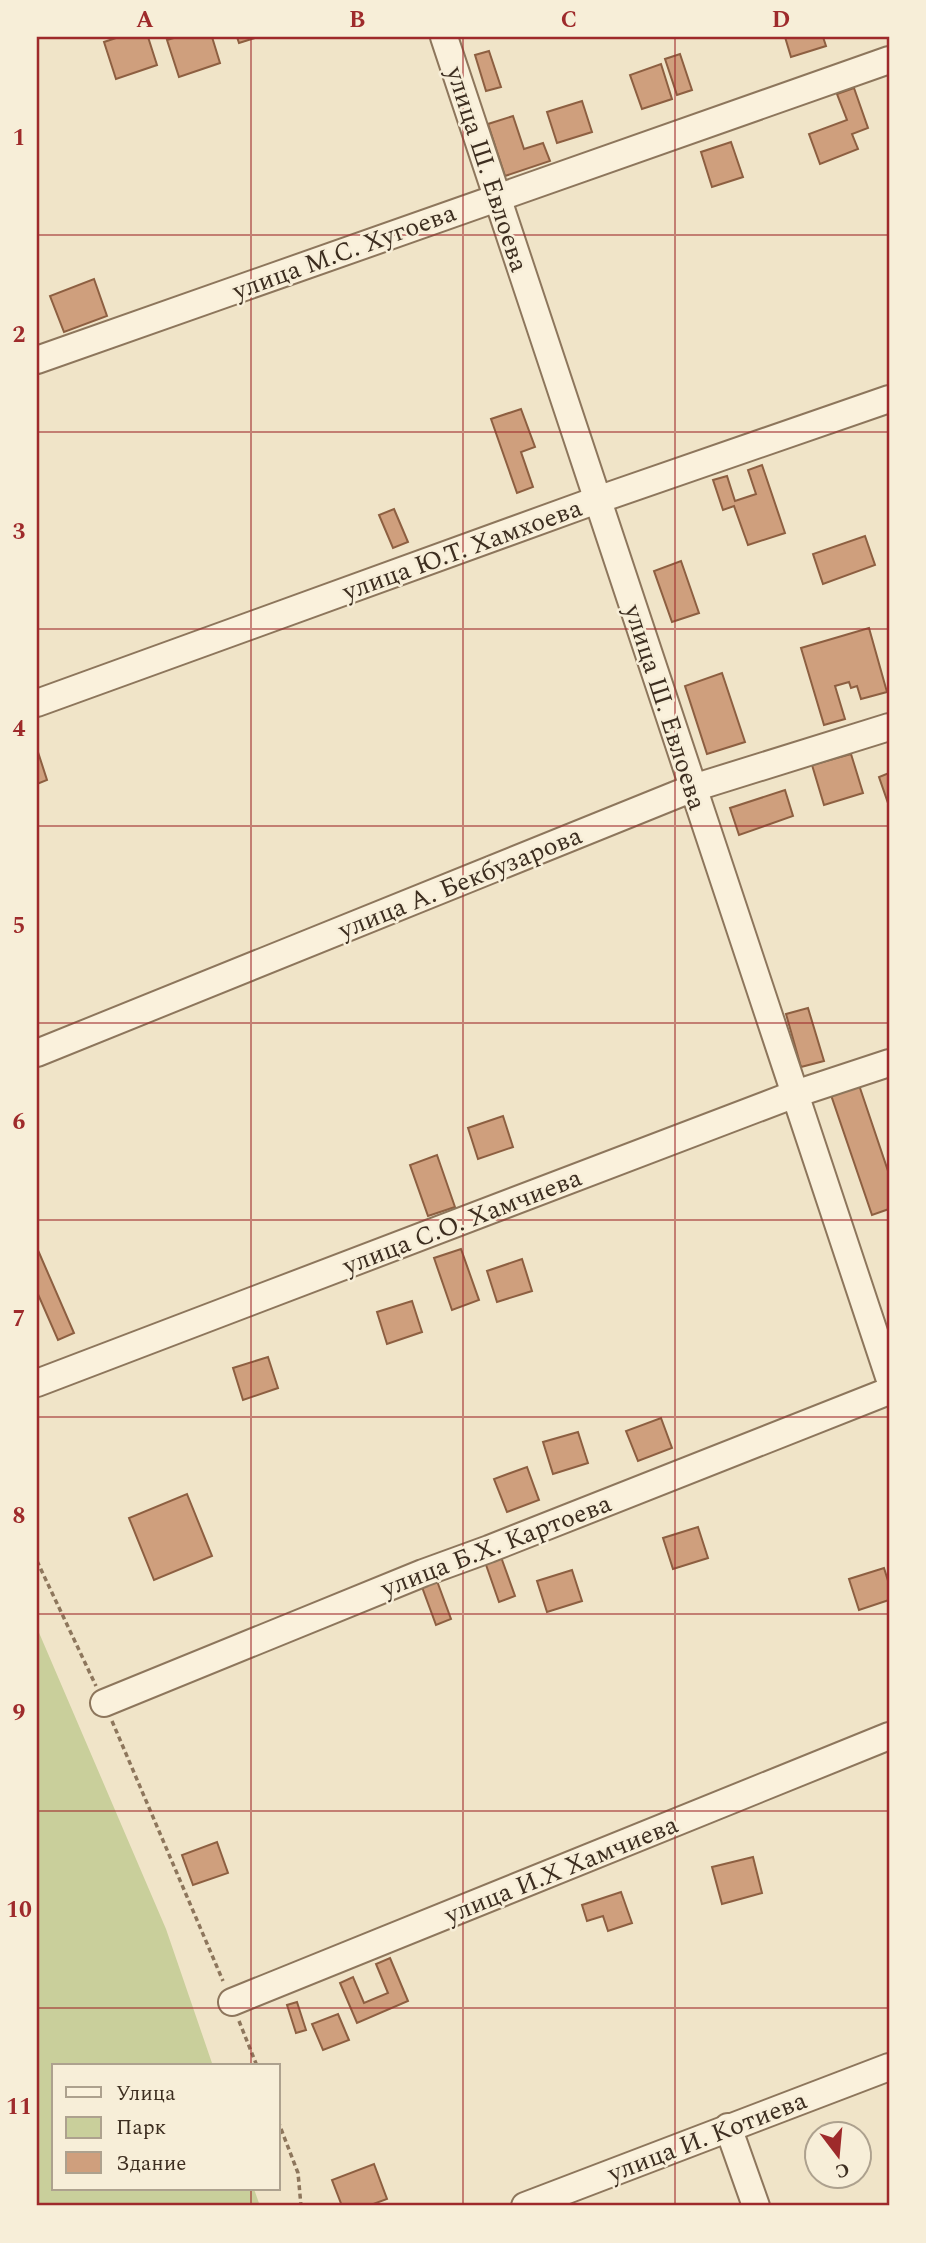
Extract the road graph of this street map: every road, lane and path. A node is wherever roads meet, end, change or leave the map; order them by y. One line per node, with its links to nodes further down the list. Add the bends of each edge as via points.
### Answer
1 (444, 37): 3 (street, улица Ш. Евлоева)
2 (889, 60): 3 (street, улица М.С. Хугоева)
3 (498, 196): 4 (street, улица М.С. Хугоева); 6 (street, улица Ш. Евлоева)
4 (37, 360)
5 (889, 399): 6 (street, улица Ю.Т. Хамхоева)
6 (597, 500): 7 (street, улица Ю.Т. Хамхоева); 9 (street, улица Ш. Евлоева)
7 (37, 703)
8 (889, 727): 9 (street, улица А. Бекбузарова)
9 (693, 788): 10 (street, улица А. Бекбузарова); 12 (street, улица Ш. Евлоева)
10 (37, 1053)
11 (889, 1063): 12 (street, улица С.О. Хамчиева)
12 (795, 1094): 13 (street, улица Ш. Евлоева); 14 (street, улица С.О. Хамчиева)
13 (889, 1377)
14 (37, 1383)
15 (889, 1391): 17 (street, улица Б.Х. Картоева)
16 (37, 1561): 17 (path)
17 (104, 1703): 19 (path)
18 (889, 1736): 19 (street, улица И.Х Хамчиева)
19 (232, 2002): 20 (path)
20 (256, 2064)
21 (889, 2067): 23 (street, улица И. Котиева)
22 (280, 2126): 24 (path, via 298,2173)
23 (728, 2127): 25 (street, улица И. Котиева); 26 (street)
24 (301, 2206)
25 (525, 2206)
26 (756, 2206)

